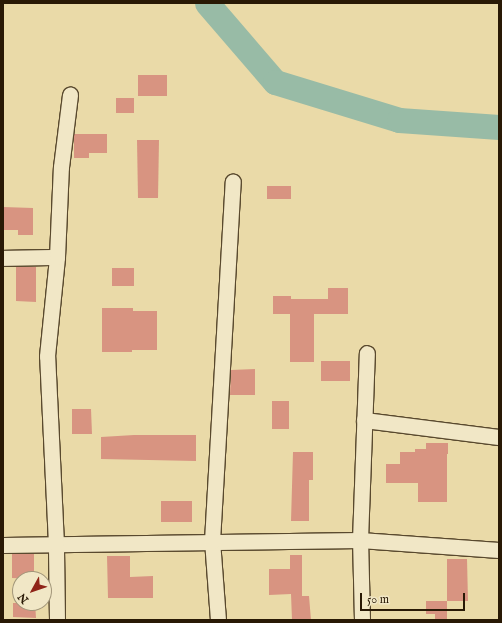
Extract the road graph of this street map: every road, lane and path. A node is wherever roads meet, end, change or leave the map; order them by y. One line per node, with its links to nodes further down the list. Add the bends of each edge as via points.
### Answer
1 (70, 95): 3 (street, via 61,167)
2 (233, 182): 9 (street)
3 (57, 257): 4 (street); 11 (street, via 47,356)
4 (3, 258)
5 (367, 353): 6 (street)
6 (364, 420): 7 (street); 8 (street)
7 (499, 437)
8 (360, 540): 9 (street); 12 (street); 15 (street)
9 (212, 541): 11 (street); 14 (street)
10 (3, 544): 11 (street)
11 (56, 544): 13 (street)
12 (499, 550)
13 (56, 620)
14 (218, 620)
15 (362, 620)

